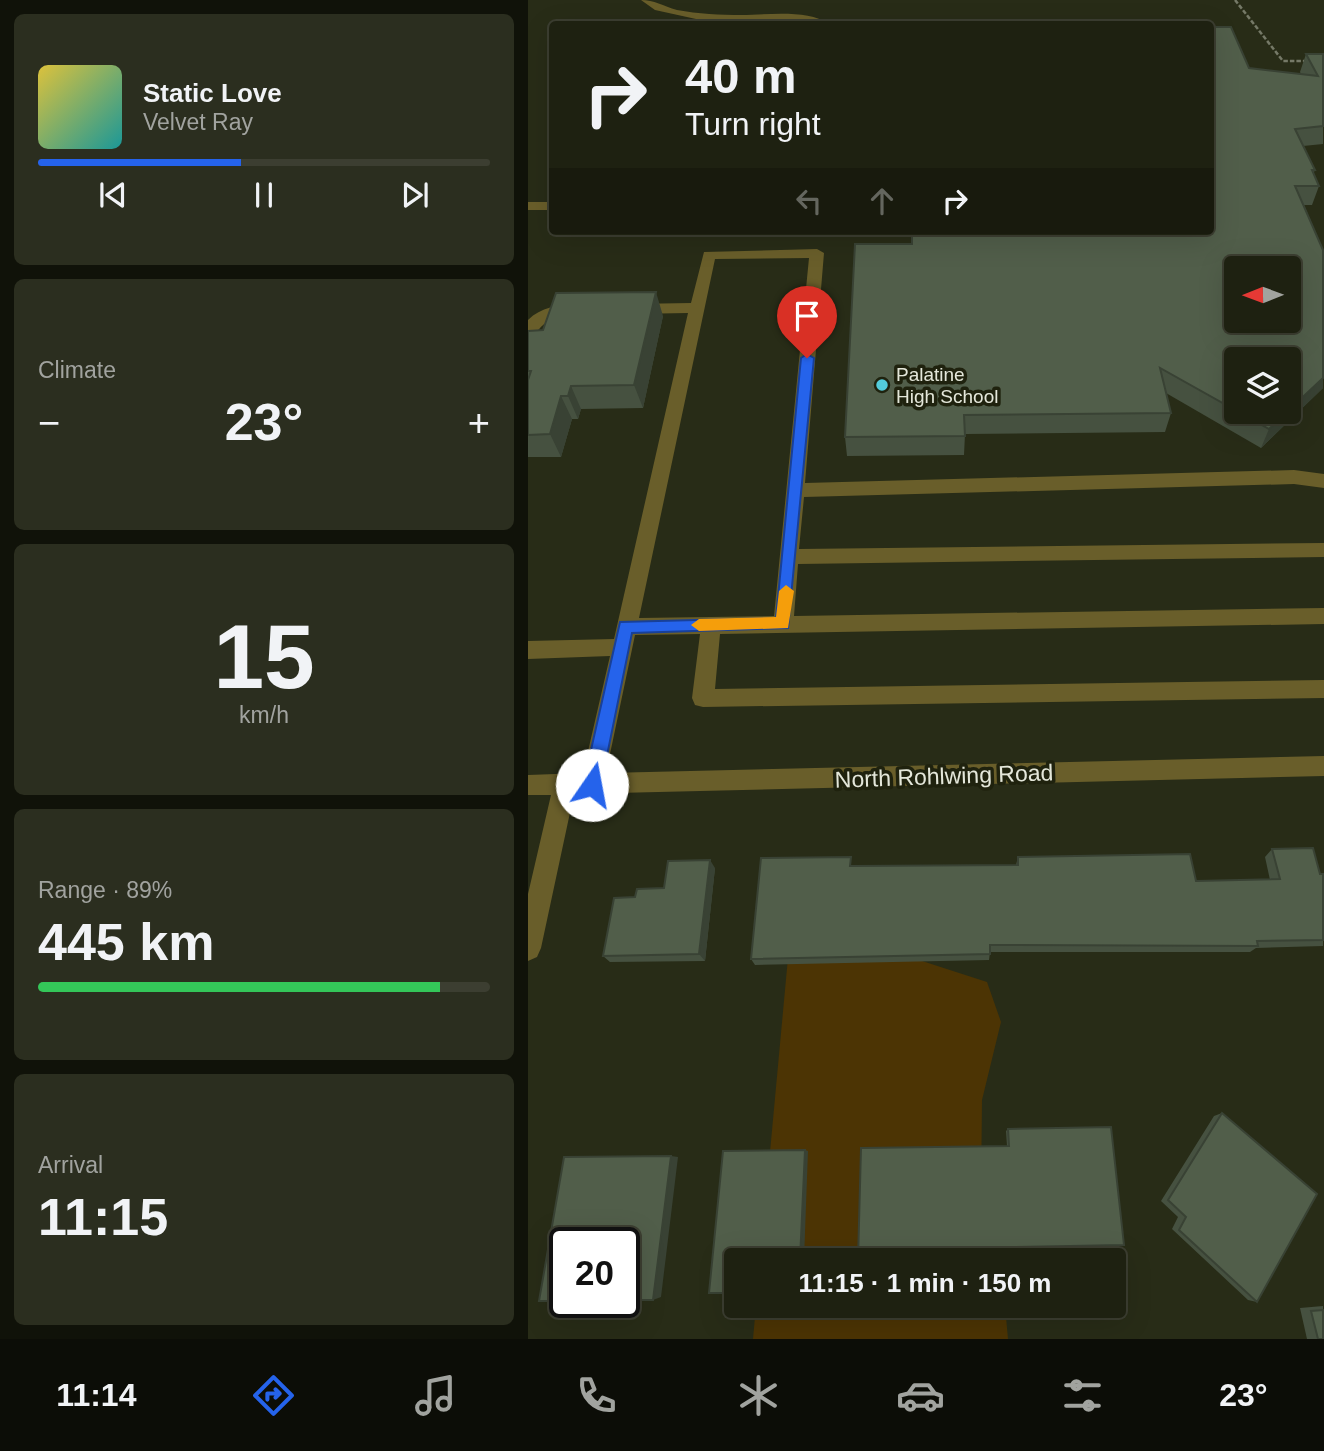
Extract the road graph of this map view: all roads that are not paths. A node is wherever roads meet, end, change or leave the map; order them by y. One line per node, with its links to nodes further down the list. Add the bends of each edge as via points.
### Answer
1 (646, 0): 2 (street, via 655,9 683,16)
2 (816, 21)
3 (528, 206): 4 (street)
4 (549, 206)
5 (697, 308): 7 (street); 10 (street, via 709,255 817,253); 16 (street)
6 (588, 309): 8 (street, via 561,309 539,317)
7 (615, 309)
8 (528, 334)
9 (1324, 481): 10 (street, via 1294,477)
10 (795, 490): 12 (street)
11 (1324, 550): 12 (street)
12 (789, 557): 14 (street)
13 (1324, 616): 14 (street)
14 (783, 624): 15 (street)
15 (711, 625): 16 (street); 18 (street, via 703,698)
16 (623, 637): 17 (street); 22 (street)
17 (528, 650)
18 (1324, 689)
19 (1324, 766): 22 (street, North Rohlwing Road)
20 (528, 785): 21 (street, North Rohlwing Road)
21 (565, 785): 22 (street, North Rohlwing Road); 23 (street)
22 (592, 785)
23 (528, 948)

